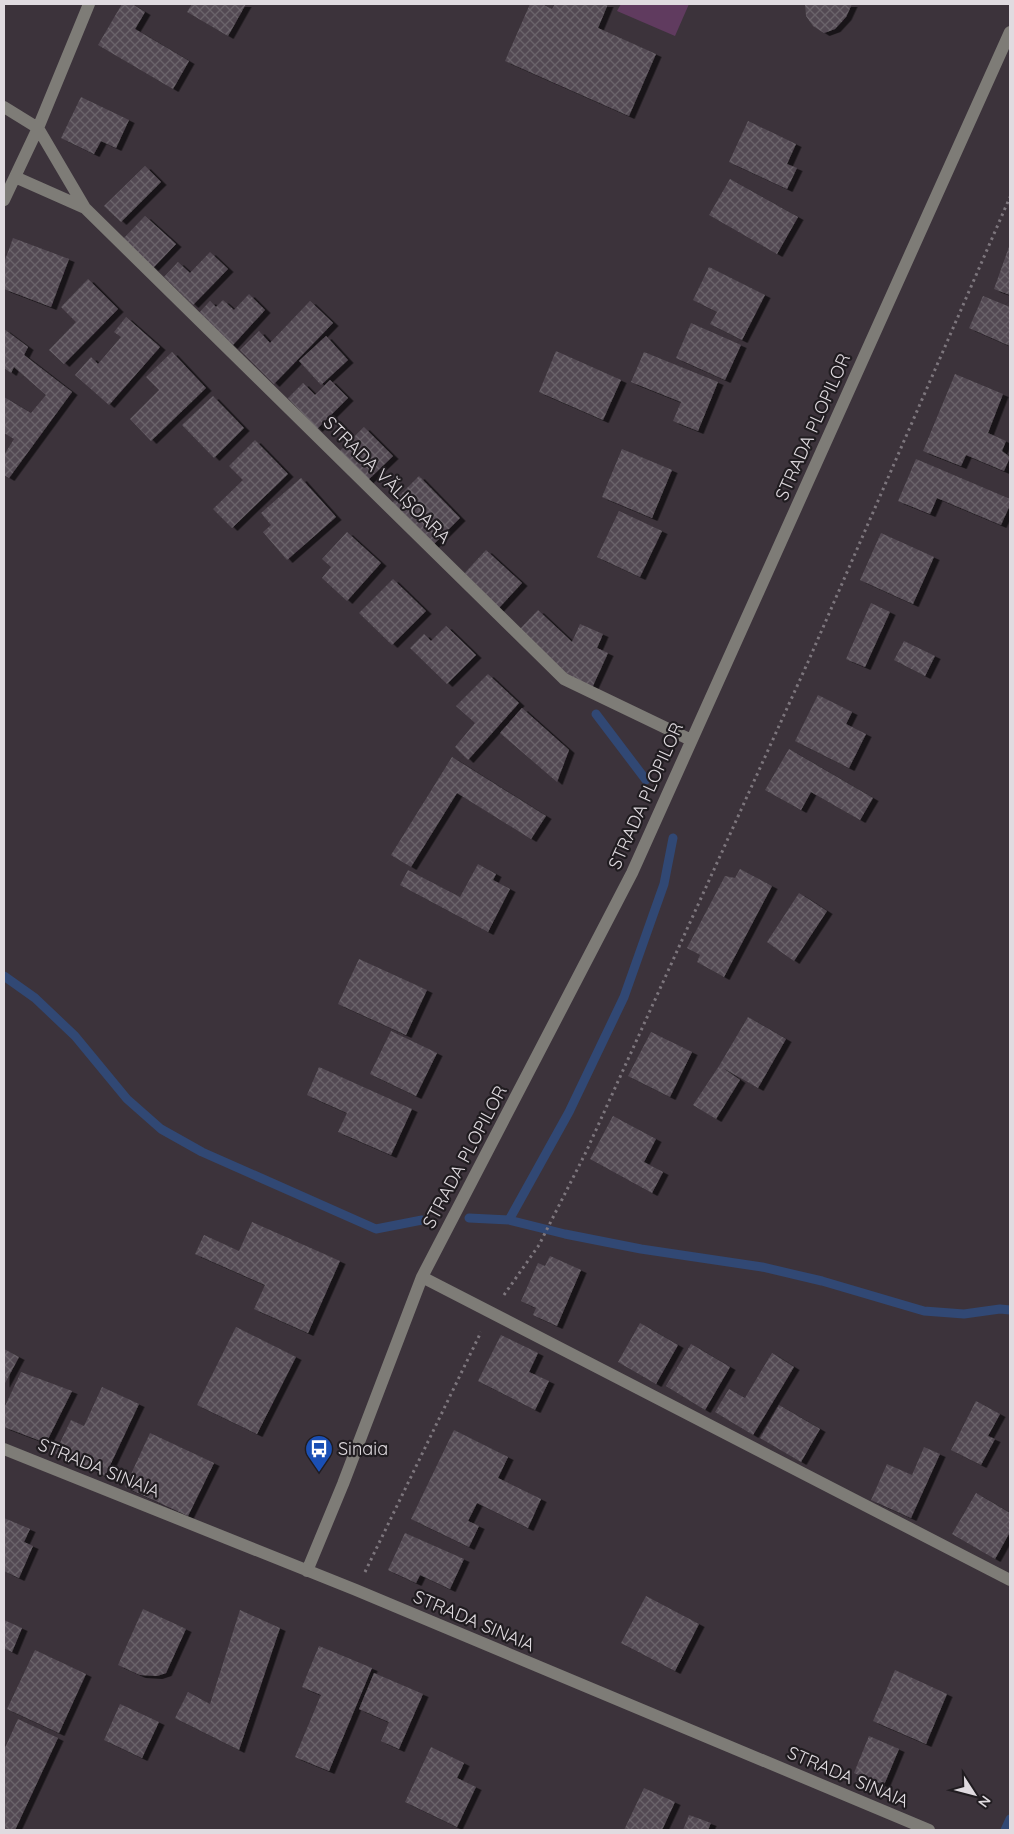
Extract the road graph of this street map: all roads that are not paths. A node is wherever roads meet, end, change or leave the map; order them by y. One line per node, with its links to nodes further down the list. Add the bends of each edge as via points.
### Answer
1 (89, 4): 4 (street)
2 (1010, 32): 8 (street, STRADA PLOPILOR)
3 (4, 107): 4 (street, STRADA VĂLIȘOARA)
4 (36, 133): 5 (street); 7 (street, STRADA VĂLIȘOARA)
5 (17, 172): 6 (street); 7 (street, STRADA VĂLIȘOARA)
6 (4, 200)
7 (85, 208): 8 (street, STRADA VĂLIȘOARA, via 564,679)
8 (691, 740): 9 (street, STRADA PLOPILOR, via 632,873)
9 (422, 1277): 11 (street, STRADA PLOPILOR); 12 (street)
10 (4, 1449): 11 (street, STRADA SINAIA)
11 (306, 1571): 13 (street, STRADA SINAIA)
12 (1010, 1580)
13 (929, 1830)

